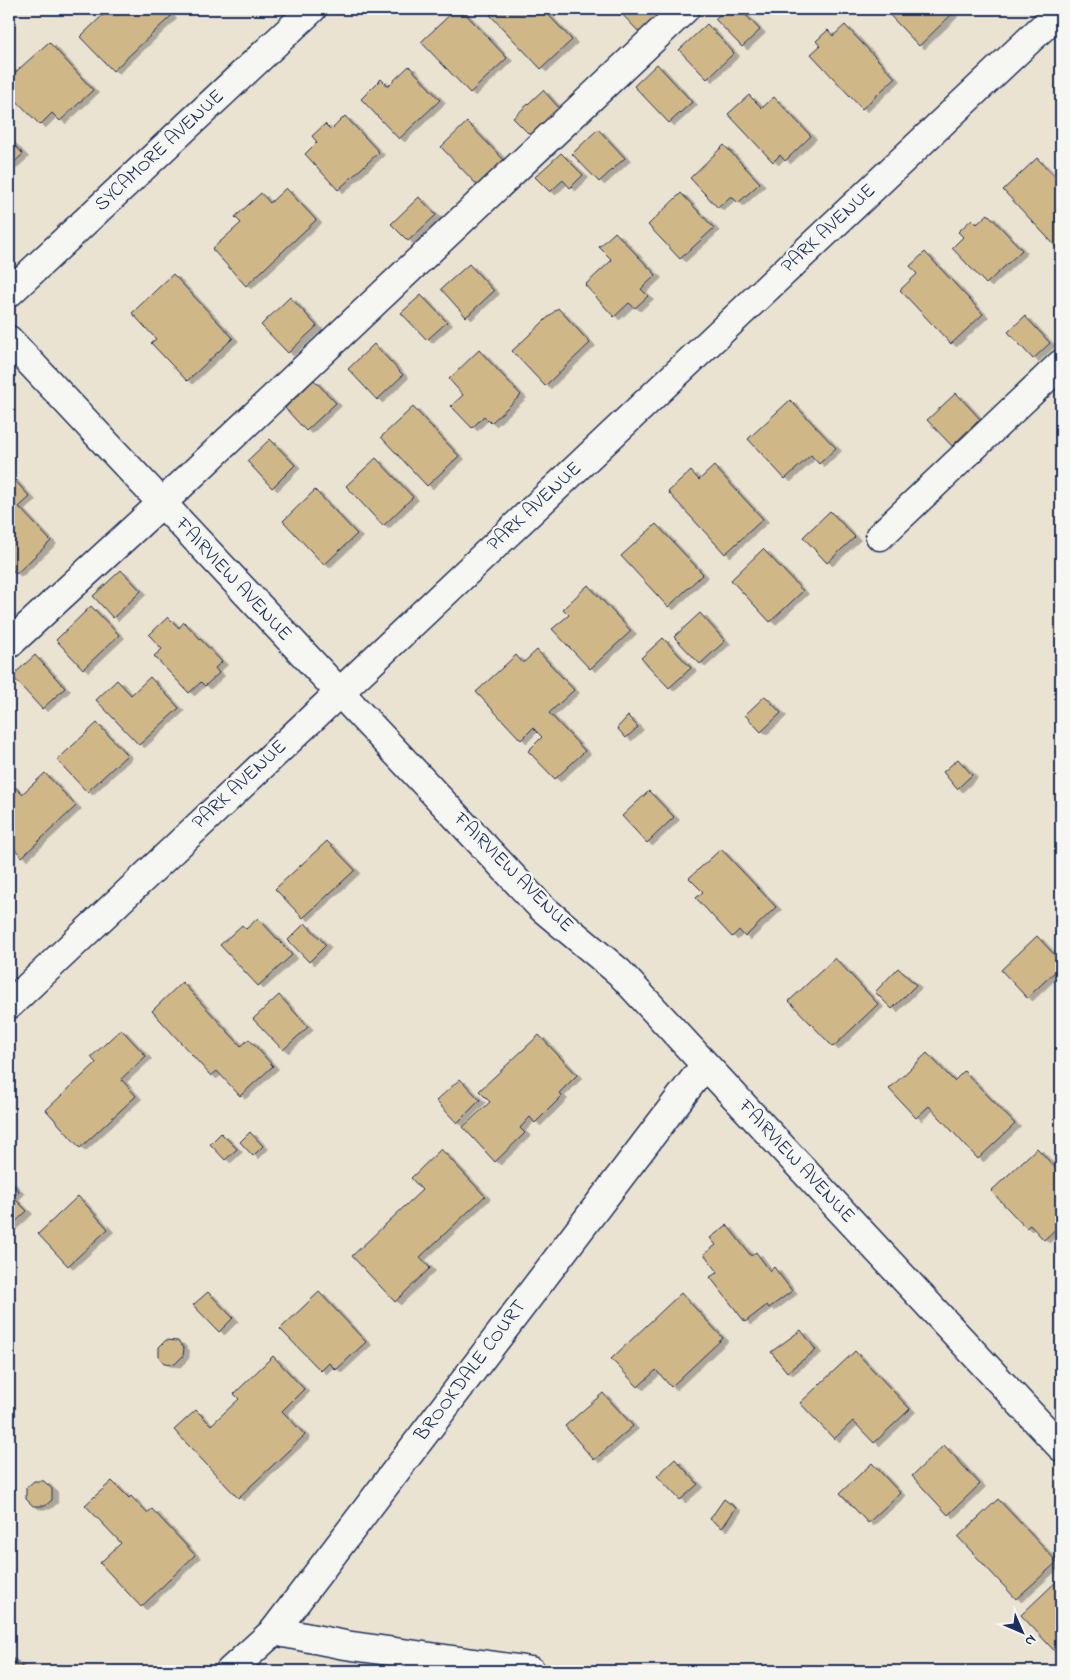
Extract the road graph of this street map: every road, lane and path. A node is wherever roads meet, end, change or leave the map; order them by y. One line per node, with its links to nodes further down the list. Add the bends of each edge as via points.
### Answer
1 (312, 9): 4 (street, SYCAMORE AVENUE)
2 (686, 9): 7 (street)
3 (1061, 10): 10 (street, PARK AVENUE)
4 (9, 293)
5 (9, 340): 7 (street, FAIRVIEW AVENUE)
6 (1061, 364): 8 (street)
7 (162, 503): 9 (street); 10 (street, FAIRVIEW AVENUE)
8 (880, 536)
9 (9, 644)
10 (338, 693): 11 (street, PARK AVENUE); 12 (street, FAIRVIEW AVENUE, via 541,907 619,972)
11 (9, 1005)
12 (705, 1065): 13 (street, FAIRVIEW AVENUE); 14 (street, BROOKDALE COURT)
13 (1061, 1447)
14 (274, 1631): 15 (street, BROOKDALE COURT); 16 (street, via 345,1645)
15 (230, 1671)
16 (532, 1671)

